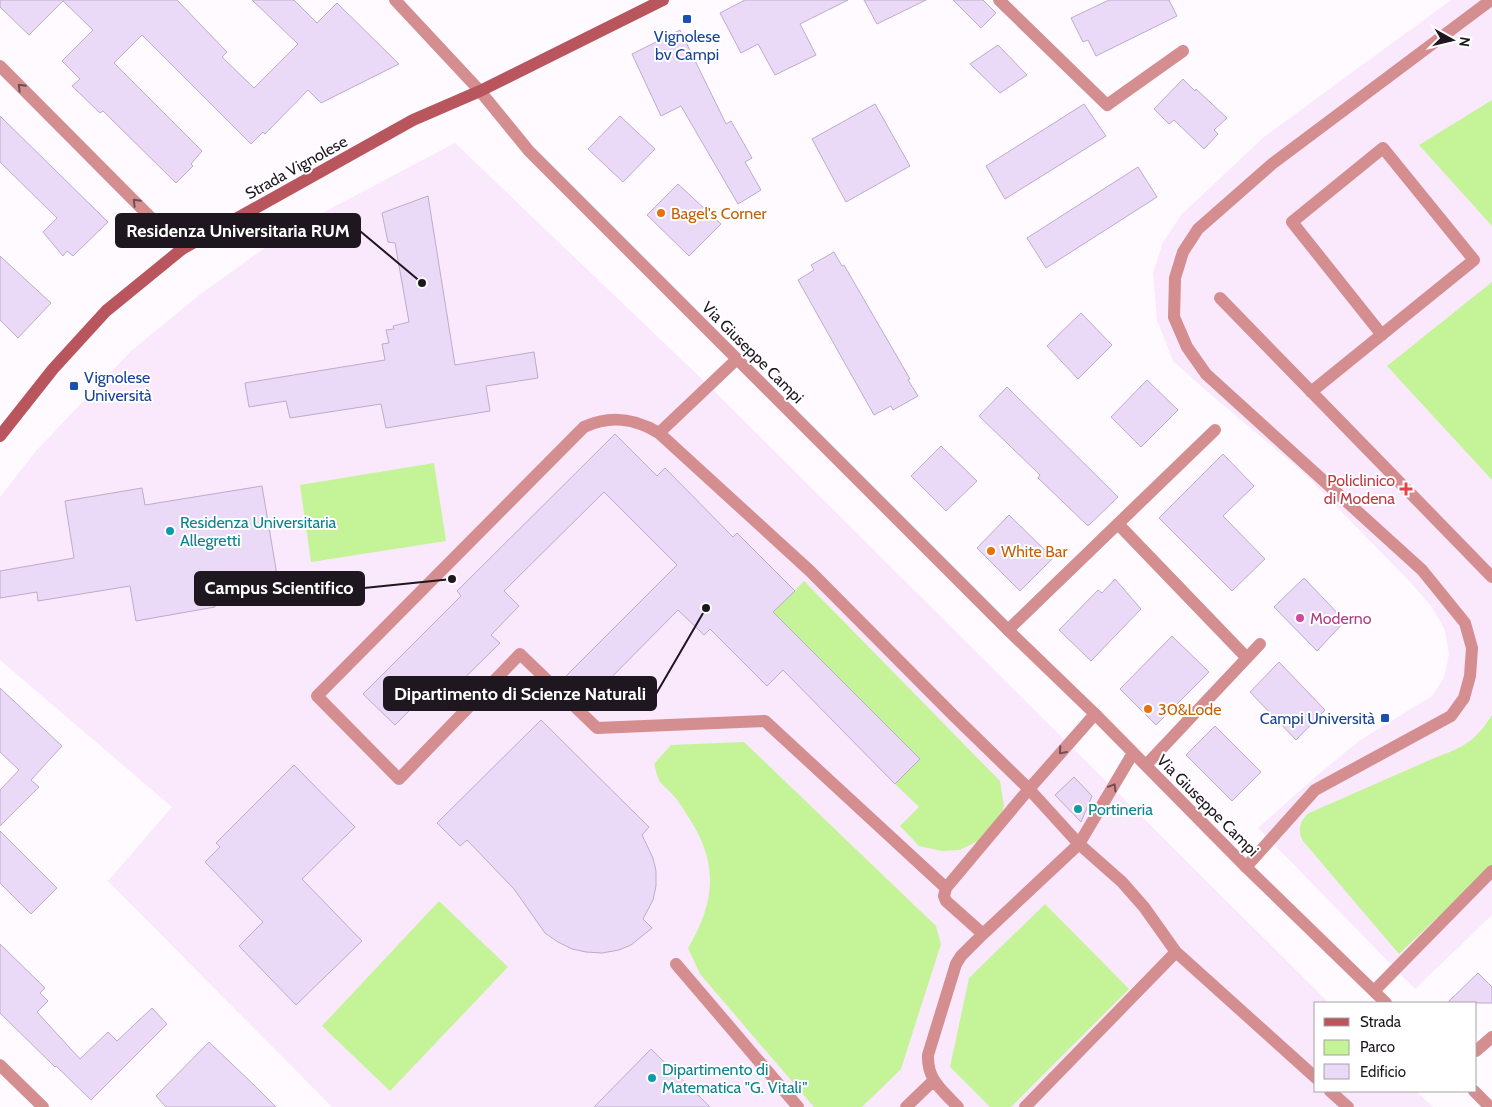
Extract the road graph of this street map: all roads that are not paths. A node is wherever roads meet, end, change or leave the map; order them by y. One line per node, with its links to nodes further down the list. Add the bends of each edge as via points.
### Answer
1 (395, 0): 7 (street, Via Giuseppe Campi)
2 (662, 0): 7 (main road, Strada Vignolese)
3 (999, 0): 5 (street, via 1107,105)
4 (1491, 0): 26 (street, via 1242,190 1198,229 1183,252 1175,278 1174,317 1187,347 1206,374 1422,570 1465,623 1472,648 1464,698 1451,716 1315,790)
5 (1183, 51)
6 (0, 66): 8 (street, one-way to 6)
7 (480, 91): 8 (main road, Strada Vignolese, via 413,120); 11 (street, Via Giuseppe Campi, via 529,151)
8 (182, 248): 15 (main road, Strada Vignolese, via 106,311 53,369)
9 (1220, 298): 12 (street)
10 (1382, 335): 10 (street, via 1292,222 1383,148 1474,260); 12 (street)
11 (737, 359): 14 (street); 18 (street, Via Giuseppe Campi)
12 (1312, 392): 17 (street)
13 (1215, 430): 16 (street)
14 (659, 433): 24 (street, via 810,572); 28 (street, via 636,423 610,419 584,427 317,696 399,778 520,654 597,728 765,721)
15 (0, 436)
16 (1118, 524): 18 (street); 20 (street)
17 (1492, 577)
18 (1008, 630): 21 (street, Via Giuseppe Campi)
19 (1260, 644): 20 (street)
20 (1247, 658): 23 (street)
21 (1094, 714): 22 (street, Via Giuseppe Campi); 24 (street, one-way to 24)
22 (1133, 753): 23 (street, Via Giuseppe Campi); 25 (street, one-way to 22)
23 (1146, 765): 26 (street, Via Giuseppe Campi)
24 (1029, 789): 25 (street); 28 (street)
25 (1079, 844): 29 (street); 30 (street, via 1122,882)
26 (1246, 867): 32 (street, Via Giuseppe Campi)
27 (1492, 871): 32 (street)
28 (946, 888): 29 (street, via 946,901)
29 (983, 934): 38 (street, via 961,956 952,973 928,1055)
30 (1176, 952): 37 (street); 45 (street)
31 (676, 964): 42 (street)
32 (1374, 991): 33 (street, Via Giuseppe Campi)
33 (1385, 1002)
34 (1492, 1037): 35 (street)
35 (1477, 1050)
36 (0, 1065): 41 (street)
37 (1314, 1076)
38 (933, 1081): 43 (street); 44 (street)
39 (1331, 1092): 46 (street)
40 (1475, 1092): 47 (street)
41 (43, 1107)
42 (798, 1107)
43 (906, 1107)
44 (958, 1107)
45 (1025, 1107)
46 (1348, 1107)
47 (1490, 1107)

